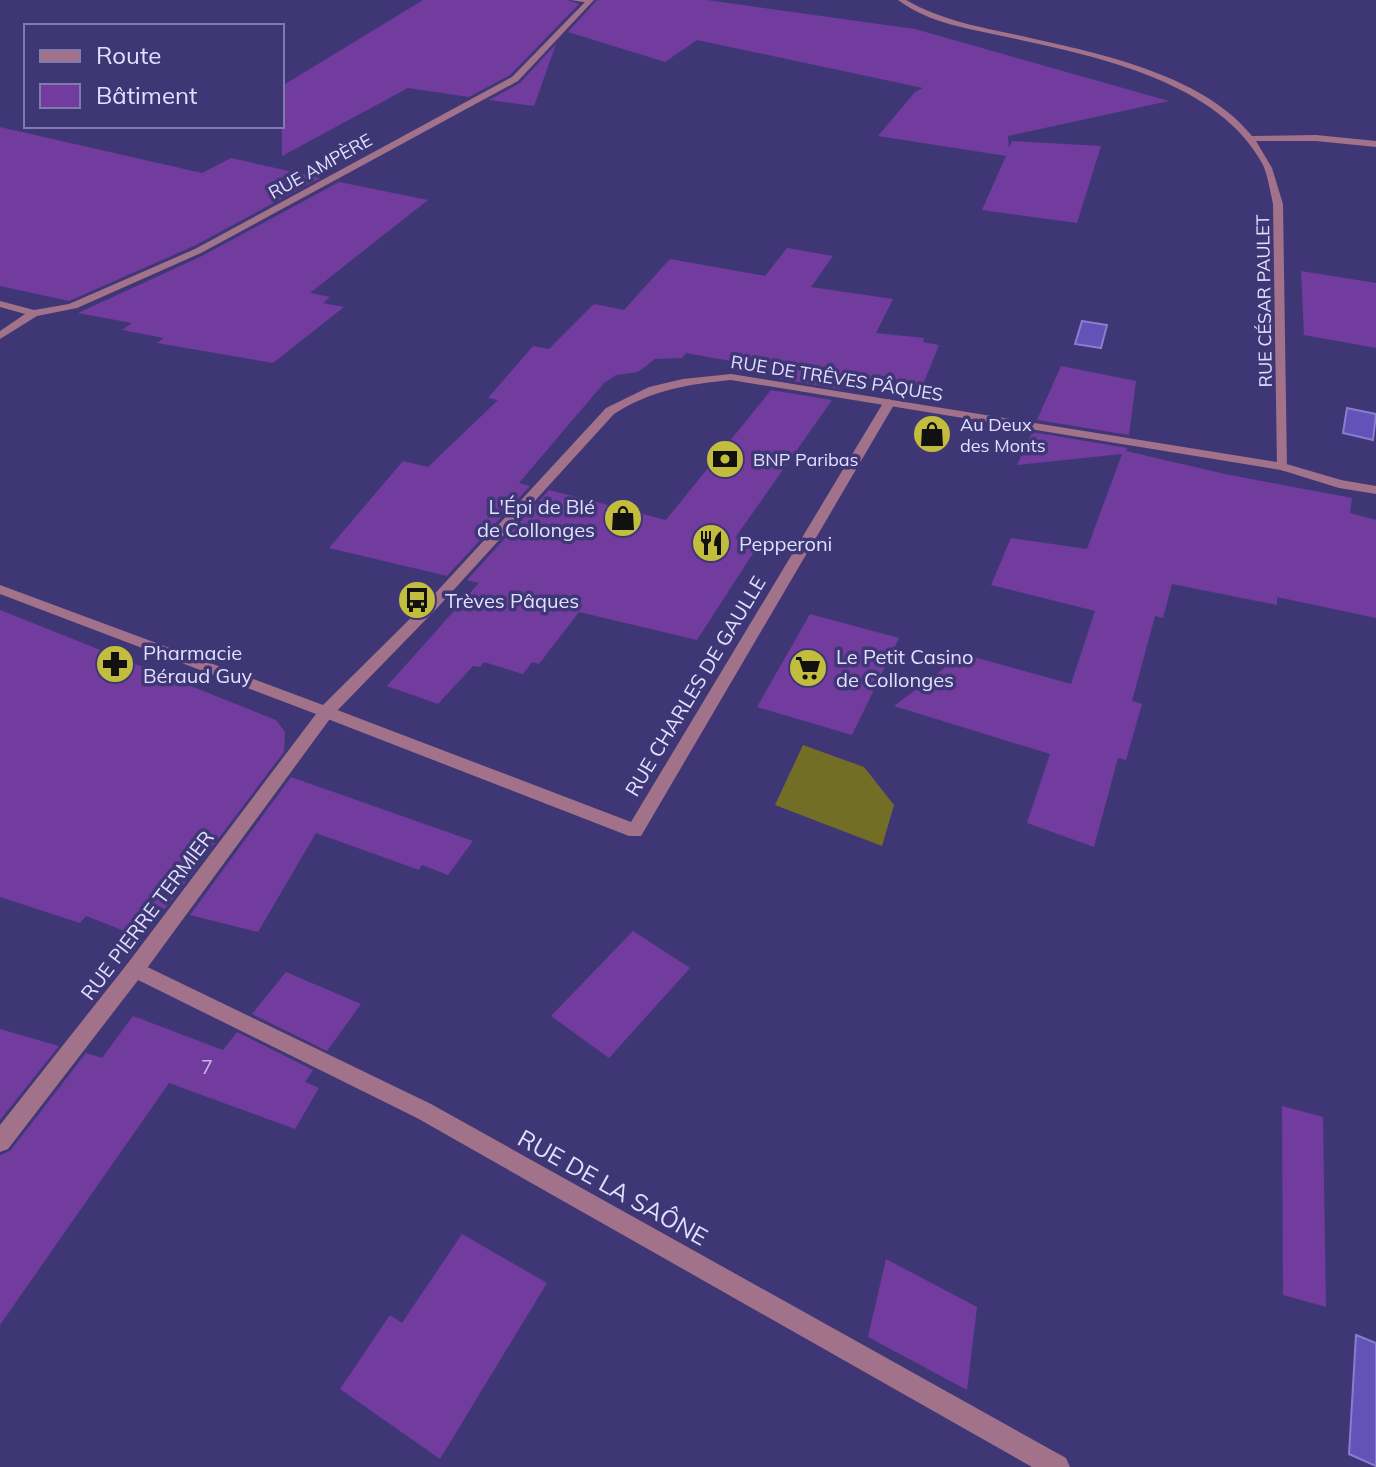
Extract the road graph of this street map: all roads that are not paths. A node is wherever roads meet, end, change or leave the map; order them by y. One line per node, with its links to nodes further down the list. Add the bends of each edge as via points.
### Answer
1 (574, 0): 3 (street)
2 (901, 0): 4 (street, RUE CÉSAR PAULET, via 940,19 1081,52 1171,83 1216,108)
3 (590, 1): 7 (street, RUE AMPÈRE, via 515,79 198,251 73,306)
4 (1251, 139): 5 (street); 10 (street, RUE CÉSAR PAULET, via 1267,164 1278,204)
5 (1376, 144)
6 (0, 304): 7 (street)
7 (34, 313): 8 (street)
8 (0, 336)
9 (889, 403): 10 (street, RUE DE TRÊVES PÂQUES); 13 (street, RUE DE TRÊVES PÂQUES, via 731,377 633,394 610,411); 13 (street, RUE CHARLES DE GAULLE, via 635,831)
10 (1283, 467): 11 (street, RUE DE TRÊVES PÂQUES)
11 (1376, 490)
12 (0, 589): 13 (street)
13 (326, 712): 14 (street, RUE PIERRE TERMIER)
14 (135, 969): 15 (street, RUE PIERRE TERMIER); 16 (street, RUE DE LA SAÔNE, via 424,1111)
15 (0, 1142)
16 (1057, 1467)

